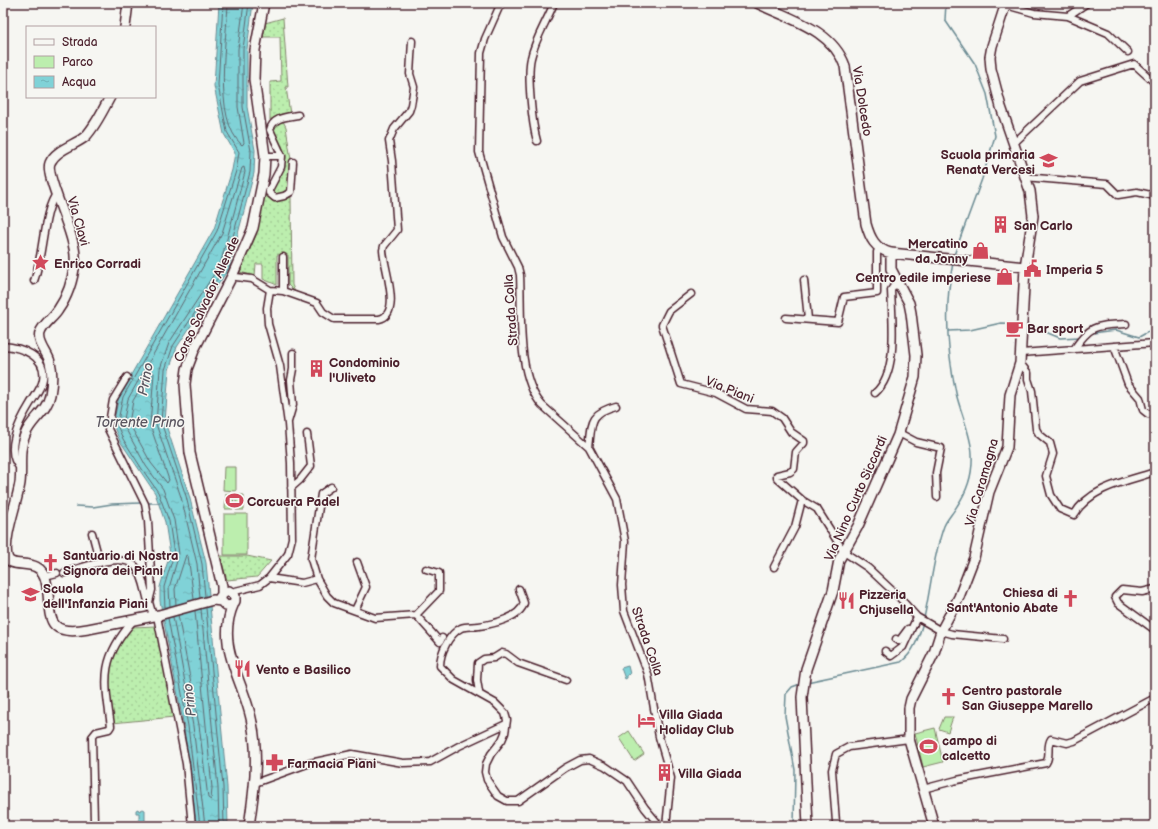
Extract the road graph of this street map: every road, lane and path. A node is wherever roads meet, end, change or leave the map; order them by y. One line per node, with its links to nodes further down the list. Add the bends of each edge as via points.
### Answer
1 (128, 3): 9 (main road)
2 (264, 3): 17 (main road, Corso Salvador Allende, via 255,50 254,79)
3 (501, 3): 51 (street, Strada Colla, via 481,53 480,161 503,237 520,275 520,334 529,386 536,399)
4 (554, 3): 15 (street, via 530,59 530,96)
5 (757, 3): 23 (main road, Via Dolcedo, via 821,34 842,56 855,129 866,224 869,235)
6 (1087, 3): 8 (street)
7 (1006, 4): 8 (street, via 1034,13); 16 (main road, Via Caramagna, via 990,56 1001,107)
8 (1068, 16): 11 (street, via 1108,33)
9 (125, 26)
10 (412, 40): 32 (street, via 410,74 414,87 411,105 389,141 397,230 382,250 391,294 388,314 385,318 334,319 323,312 317,303)
11 (1128, 52)
12 (1155, 83): 16 (street, via 1134,64 1080,82)
13 (109, 98): 21 (main road, Via Clavi, via 88,134 56,154 50,163 49,172)
14 (298, 115): 18 (street, via 275,120 271,126 270,130)
15 (537, 141)
16 (1013, 144): 20 (main road, Via Caramagna)
17 (265, 156): 18 (street); 27 (main road, Corso Salvador Allende, via 253,228)
18 (282, 156): 19 (street, via 280,167 269,190 275,198 291,192)
19 (293, 162)
20 (1024, 177): 22 (street, via 1107,184 1118,194 1137,192); 26 (main road, Via Caramagna, via 1031,197 1033,216)
21 (58, 193): 29 (street, via 51,203); 52 (main road, Via Clavi, via 76,260 68,292 39,334 50,362 52,385 47,405 25,433 21,448)
22 (1155, 196)
23 (879, 248): 24 (main road); 35 (street, via 876,293 844,297 838,322)
24 (890, 253): 26 (main road); 30 (main road, Via Nino Curto Siccardi, via 891,269)
25 (283, 257): 32 (street)
26 (1025, 267): 41 (main road, Via Caramagna)
27 (233, 274): 31 (street, via 236,277 252,279); 70 (main road, Corso Salvador Allende, via 195,348 187,369 185,384 190,453)
28 (804, 280): 35 (street)
29 (34, 281)
30 (897, 281): 45 (street, via 891,290 890,360 882,385); 49 (main road, Via Nino Curto Siccardi, via 909,303 916,354 914,385)
31 (270, 290): 32 (street); 48 (street, via 268,324 280,366)
32 (283, 291)
33 (691, 294): 57 (street, Via Piani, via 668,311 662,325 681,384 716,393 746,409 772,411 782,418 790,432 804,443 796,452 794,468 790,472 779,474 777,478)
34 (786, 318): 35 (street)
35 (808, 319)
36 (1126, 324): 40 (street, via 1095,326 1080,339)
37 (1155, 343): 39 (street)
38 (3, 346): 52 (street, via 18,348 31,354 37,359 43,371 43,379 24,413 12,450 15,463)
39 (1114, 346): 40 (street); 47 (street, via 1128,384 1140,398 1143,410 1148,414)
40 (1074, 349): 41 (street)
41 (1021, 352): 43 (main road, Via Caramagna)
42 (293, 353): 48 (street, via 293,405)
43 (1020, 363): 53 (street, via 1028,372 1036,429 1049,442 1053,454 1046,476 1051,495 1060,509 1074,515 1083,503 1103,490); 78 (main road, Via Caramagna, via 1010,395 1006,452 989,492 974,558 959,597)
44 (127, 377): 71 (street, via 113,400 108,429 145,504 152,590)
45 (875, 393)
46 (616, 406): 51 (street, via 596,414)
47 (1155, 413)
48 (288, 424): 55 (street)
49 (898, 433): 56 (street, Via Nino Curto Siccardi, via 916,442 941,448 936,473); 60 (main road, Via Nino Curto Siccardi, via 858,526)
50 (307, 434): 55 (street, via 311,466)
51 (589, 447): 95 (street, Strada Colla, via 619,505 625,548 622,585 624,611 648,674 660,742 670,778)
52 (21, 469): 59 (main road, Via Clavi)
53 (1155, 472)
54 (331, 487): 67 (street, via 321,494 316,522 311,559)
55 (291, 488): 66 (street, via 292,538 288,554)
56 (937, 497)
57 (802, 500): 60 (street, Via Piani, via 817,509); 63 (street, via 795,527)
58 (92, 533): 62 (street)
59 (5, 547): 65 (main road, via 10,562 34,565)
60 (844, 552): 75 (street, Via Piani, via 868,568); 96 (main road, Via Nino Curto Siccardi, via 837,566 833,591 811,654 803,689)
61 (357, 562): 72 (street, via 366,587)
62 (100, 563): 65 (street); 71 (street, via 121,560 133,564 139,572)
63 (774, 567)
64 (426, 569): 73 (street, via 439,573 439,591)
65 (45, 576): 76 (main road, via 49,614 59,628 80,631)
66 (269, 578): 67 (street, via 302,583); 70 (street, via 260,585)
67 (317, 579): 72 (street, via 334,603)
68 (520, 589): 84 (street, via 524,603 518,613 480,626 461,628 440,657 440,666 449,676)
69 (1155, 589): 77 (street, via 1142,592 1122,590 1115,597)
70 (225, 597): 74 (main road); 88 (main road, Corso Salvador Allende, via 229,614 230,658 243,690 252,723)
71 (149, 602): 74 (street)
72 (355, 610): 73 (street, via 375,618)
73 (416, 615): 79 (street, via 440,642)
74 (156, 616): 76 (main road); 92 (street, via 184,757)
75 (916, 616): 78 (street, Via Piani); 80 (street, via 906,633 899,641); 82 (street, via 903,647 891,656)
76 (134, 620): 91 (street, via 111,651 106,668 111,726 109,729 96,732 92,737 94,822)
77 (1155, 630)
78 (941, 631): 81 (street); 87 (main road, Via Caramagna, via 934,653 911,699 908,710)
79 (442, 638)
80 (896, 639)
81 (1003, 639)
82 (885, 651)
83 (566, 680): 84 (street, via 518,663 502,653 478,663)
84 (479, 692): 86 (street, via 500,707 505,713)
85 (1155, 698): 89 (street, via 1074,741 1067,743 1051,739 1046,762)
86 (506, 724): 88 (street, via 430,762 403,762 352,754 310,763); 94 (street, via 502,740 486,764 487,780 498,796 507,801 518,801 565,768 580,760 589,759 627,781)
87 (909, 739): 89 (main road); 90 (street, via 849,747 836,754 832,770)
88 (255, 783): 93 (main road)
89 (924, 789): 97 (main road)
90 (836, 822)
91 (98, 826)
92 (192, 826)
93 (249, 826)
94 (660, 826)
95 (666, 826)
96 (808, 826)
97 (934, 826)

